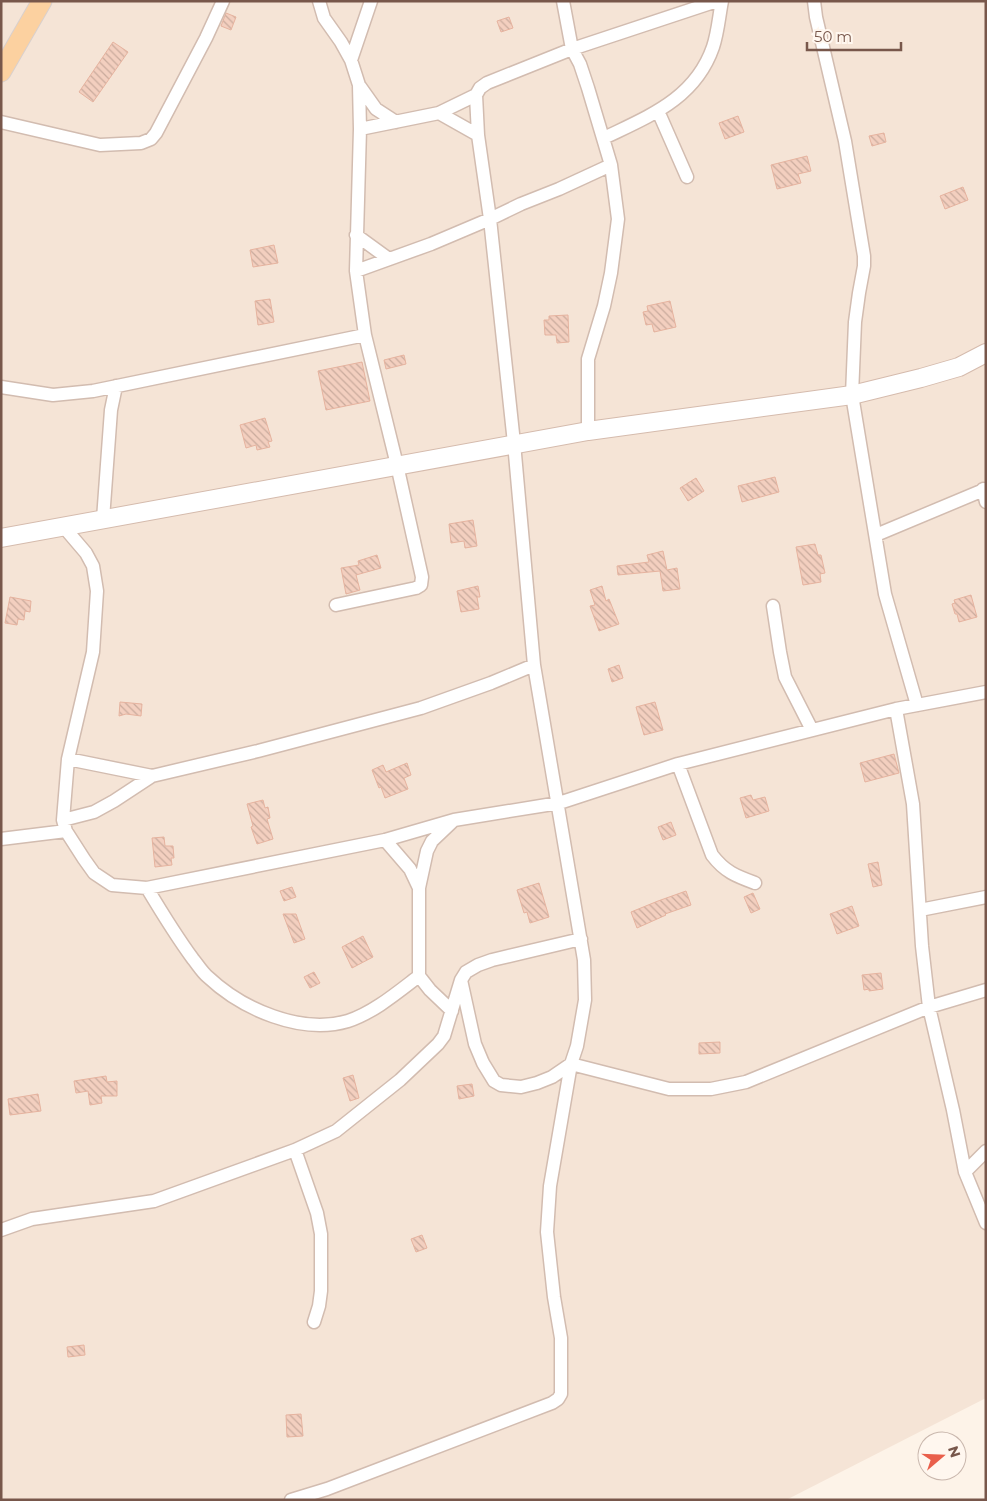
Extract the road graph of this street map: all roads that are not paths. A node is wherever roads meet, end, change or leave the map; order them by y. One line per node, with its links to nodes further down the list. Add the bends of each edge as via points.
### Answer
1 (42, 1): 11 (main road)
2 (223, 1): 16 (street, via 151,139 142,143 100,145)
3 (319, 1): 10 (street, via 324,18)
4 (371, 1): 10 (street)
5 (563, 1): 9 (street)
6 (717, 1): 9 (street)
7 (722, 1): 14 (street, via 713,46 705,64 687,90)
8 (814, 1): 31 (street, via 845,141 864,256 855,322)
9 (572, 49): 13 (street, via 487,83); 20 (street, via 583,72)
10 (351, 60): 12 (street)
11 (1, 72)
12 (359, 85): 17 (street, via 376,109); 18 (street)
13 (476, 95): 15 (street); 19 (street)
14 (658, 111): 20 (street); 22 (street)
15 (439, 113): 17 (street); 19 (street)
16 (1, 122)
17 (396, 122): 18 (street)
18 (360, 129): 24 (street)
19 (478, 135): 23 (street)
20 (604, 138): 21 (street)
21 (611, 165): 23 (street); 32 (street, via 618,219 604,306 588,359)
22 (687, 177)
23 (490, 219): 25 (street); 33 (street)
24 (356, 235): 25 (street); 26 (street)
25 (390, 259): 26 (street)
26 (356, 271): 27 (street)
27 (365, 335): 29 (street); 34 (street)
28 (986, 353): 31 (street, via 959,367)
29 (116, 386): 30 (street, via 53,395); 36 (street, via 110,420)
30 (1, 387)
31 (852, 395): 32 (street); 38 (street)
32 (588, 431): 33 (street)
33 (514, 443): 34 (street); 42 (street)
34 (397, 465): 36 (street); 40 (street, via 422,585)
35 (985, 493): 38 (street)
36 (103, 519): 37 (street)
37 (63, 526): 39 (street); 47 (street, via 86,552 93,566 96,591 93,652)
38 (876, 535): 44 (street, via 886,594)
39 (1, 538)
40 (336, 605)
41 (774, 606): 46 (street, via 785,677)
42 (534, 664): 49 (street, via 421,708 258,752); 50 (street)
43 (986, 692): 44 (street)
44 (918, 705): 45 (street)
45 (896, 709): 46 (street); 59 (street, via 913,804)
46 (812, 730): 48 (street)
47 (68, 759): 49 (street); 52 (street)
48 (678, 764): 50 (street); 55 (street, via 712,855 720,866)
49 (152, 776): 52 (street, via 114,801)
50 (559, 803): 51 (street); 60 (street)
51 (454, 820): 54 (street); 57 (street, via 432,841)
52 (64, 826): 53 (street); 56 (street, via 94,873 112,885)
53 (1, 839)
54 (385, 840): 56 (street); 57 (street, via 410,869)
55 (755, 883)
56 (147, 888): 61 (street, via 179,940 207,976 241,1002 274,1017 332,1025 365,1013)
57 (419, 888): 61 (street)
58 (986, 897): 59 (street)
59 (920, 910): 64 (street)
60 (581, 939): 62 (street, via 492,960 466,972); 66 (street, via 586,1000)
61 (419, 976): 65 (street)
62 (461, 980): 65 (street); 66 (street, via 475,1044 494,1081 501,1086 536,1084)
63 (986, 990): 64 (street)
64 (929, 1007): 66 (street, via 746,1082 711,1089 669,1089); 69 (street)
65 (452, 1011): 67 (street, via 438,1044 400,1080 336,1131)
66 (571, 1064): 73 (street, via 550,1186 547,1232 561,1338 561,1394 558,1399)
67 (295, 1150): 71 (street, via 154,1201 32,1219); 72 (street, via 321,1234 322,1291)
68 (986, 1151): 69 (street)
69 (965, 1172): 70 (street)
70 (986, 1223)
71 (1, 1230)
72 (314, 1322)
73 (291, 1500)

